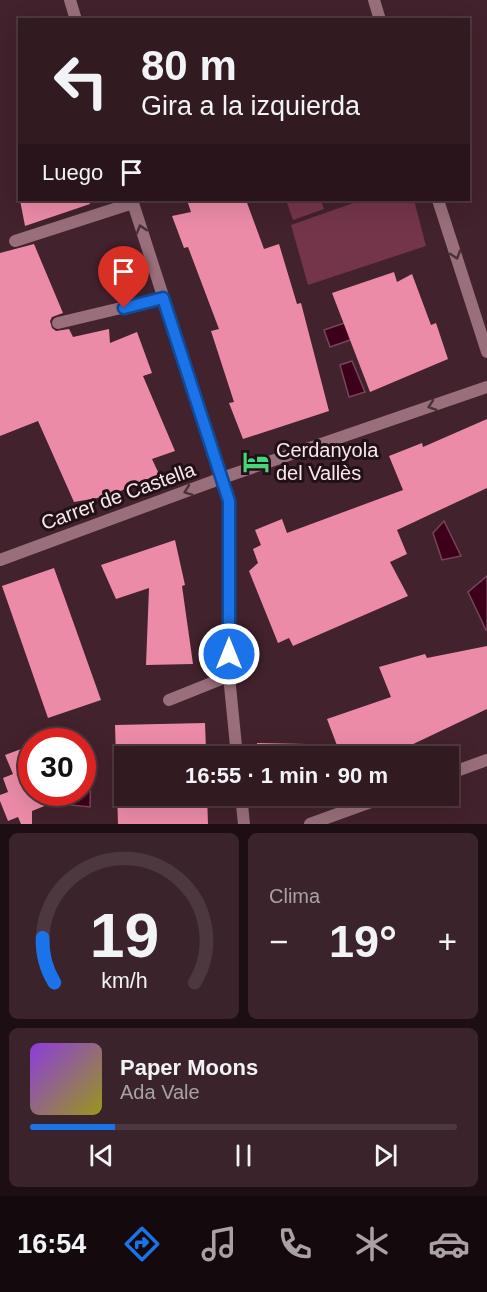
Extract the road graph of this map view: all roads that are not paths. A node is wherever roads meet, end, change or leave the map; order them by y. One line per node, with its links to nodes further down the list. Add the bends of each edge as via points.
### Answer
1 (70, 0): 3 (street)
2 (374, 0): 4 (street)
3 (75, 18)
4 (379, 18)
5 (132, 201): 7 (street); 8 (street, one-way to 5)
6 (438, 201): 10 (street, one-way to 10)
7 (15, 241)
8 (163, 298): 9 (street); 12 (street)
9 (58, 323)
10 (487, 352)
11 (487, 387): 12 (street, Carrer de Castella, one-way to 12)
12 (222, 478): 13 (street, Carrer de Castella, one-way to 13); 14 (street, via 229,501)
13 (0, 560)
14 (229, 676): 15 (street); 16 (street)
15 (169, 700)
16 (236, 746)
17 (487, 760): 18 (street)
18 (459, 770)
19 (242, 806): 21 (street)
20 (360, 806): 22 (street)
21 (244, 824)
22 (310, 824)

